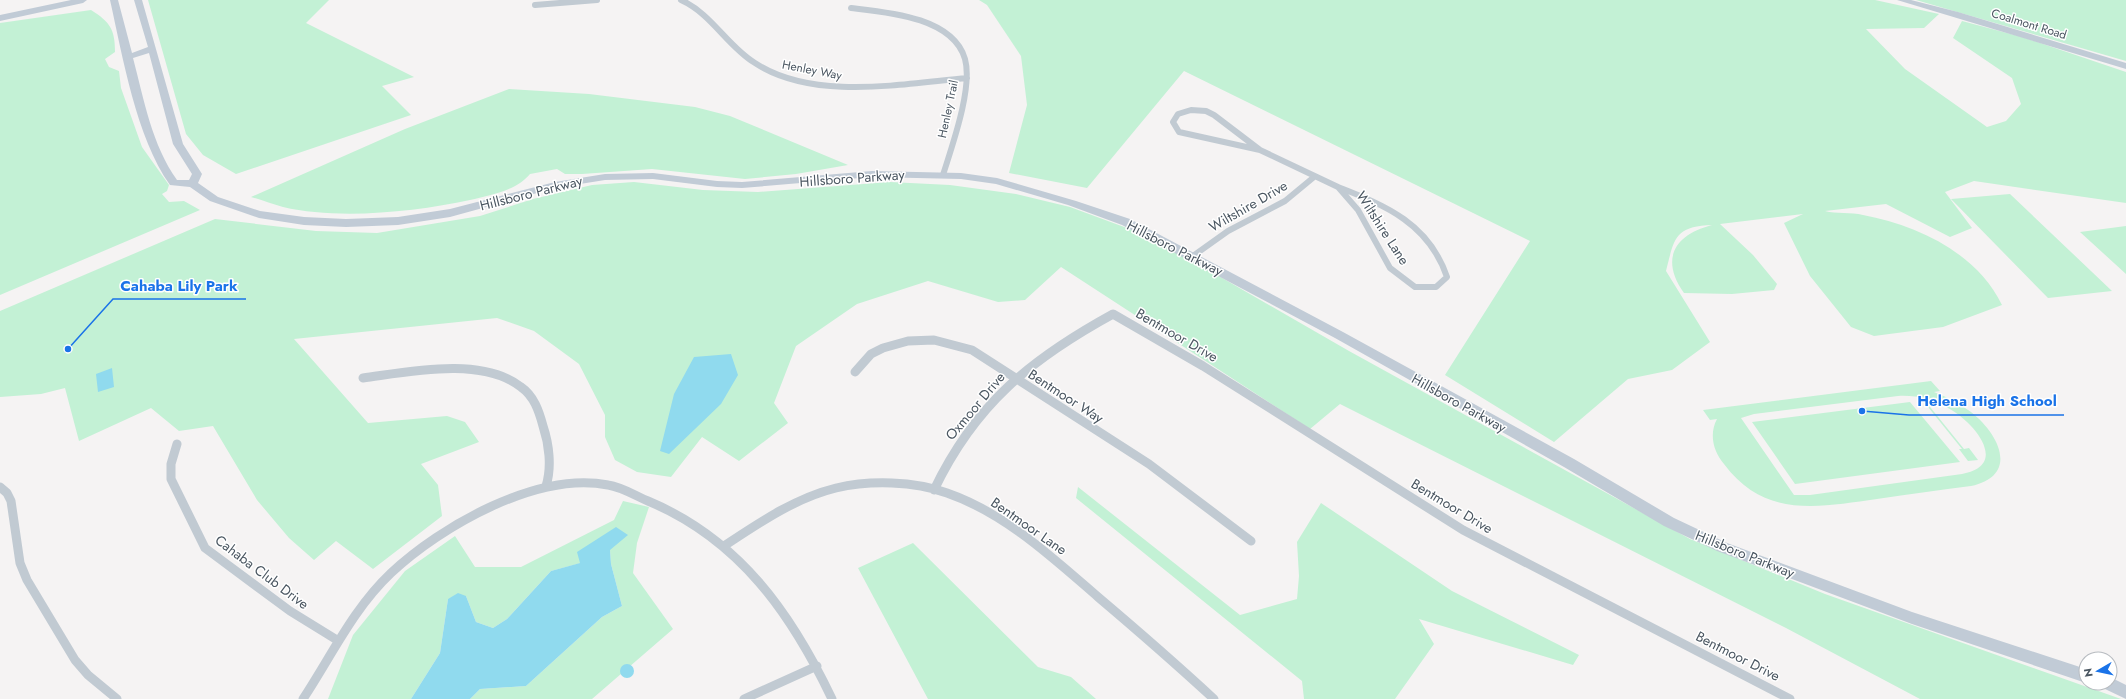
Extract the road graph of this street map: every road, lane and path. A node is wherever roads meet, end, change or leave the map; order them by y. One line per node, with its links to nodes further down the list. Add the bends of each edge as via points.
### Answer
1 (84, 0): 9 (street)
2 (114, 0): 11 (street, Hillsboro Parkway)
3 (138, 0): 10 (street)
4 (597, 0): 7 (street)
5 (680, 0): 13 (street, Henley Way, via 694,6 756,65 788,78 848,88)
6 (1901, 0): 12 (street, Coalmont Road)
7 (535, 5)
8 (851, 8): 13 (street, Henley Trail, via 900,15 946,32 964,53)
9 (0, 18)
10 (152, 50): 11 (street); 17 (street, via 178,144 197,174)
11 (128, 57): 17 (street, Hillsboro Parkway, via 152,146 174,183)
12 (2126, 66)
13 (967, 78): 15 (street, Henley Trail)
14 (1260, 150): 16 (street, Wiltshire Lane, via 1179,132 1173,122 1178,114 1184,111 1206,110 1260,150)
15 (943, 175): 17 (street, Hillsboro Parkway, via 872,174 742,185 653,176 606,177 555,185 450,213 398,221 346,223 304,221 259,214 214,198); 19 (street, Hillsboro Parkway, via 997,181 1072,203 1126,222)
16 (1314, 177): 18 (street, Wiltshire Lane); 19 (street, Wiltshire Drive, via 1294,196 1228,231)
17 (192, 184)
18 (1338, 187): 18 (street, Wiltshire Lane, via 1387,211 1418,231 1431,243 1447,277 1436,287 1415,287 1398,276 1380,251 1358,210)
19 (1193, 256): 32 (street, Hillsboro Parkway, via 1543,449 1669,522 1722,547 1912,618)
20 (1113, 314): 23 (street, Oxmoor Drive, via 1073,336); 38 (street, Bentmoor Drive, via 1204,366 1463,530)
21 (855, 372): 23 (street, Bentmoor Way, via 870,354 899,342 932,339 954,342 972,350)
22 (363, 378): 25 (street, via 469,369 496,373 518,383 531,394 539,406 544,421 550,470)
23 (1015, 378): 27 (street, Oxmoor Drive, via 992,402 949,458); 28 (street, Bentmoor Way, via 1149,464)
24 (177, 444): 30 (street, Cahaba Club Drive, via 171,464 171,480 205,548 290,611)
25 (546, 486): 29 (street, via 609,485 672,510); 30 (street, via 495,504 432,539 375,591)
26 (0, 487): 33 (street, via 11,501 20,563 27,580 75,660)
27 (934, 490): 29 (street, Bentmoor Lane, via 900,485 854,485 815,495 771,515); 37 (street, Bentmoor Lane, via 947,492 996,517 1045,553 1091,590)
28 (1251, 541)
29 (724, 546): 31 (street, via 760,583 792,624)
30 (337, 640): 34 (street)
31 (817, 666): 35 (street); 36 (street)
32 (2078, 673)
33 (117, 699)
34 (303, 699)
35 (744, 699)
36 (832, 699)
37 (1214, 699)
38 (1790, 699)

